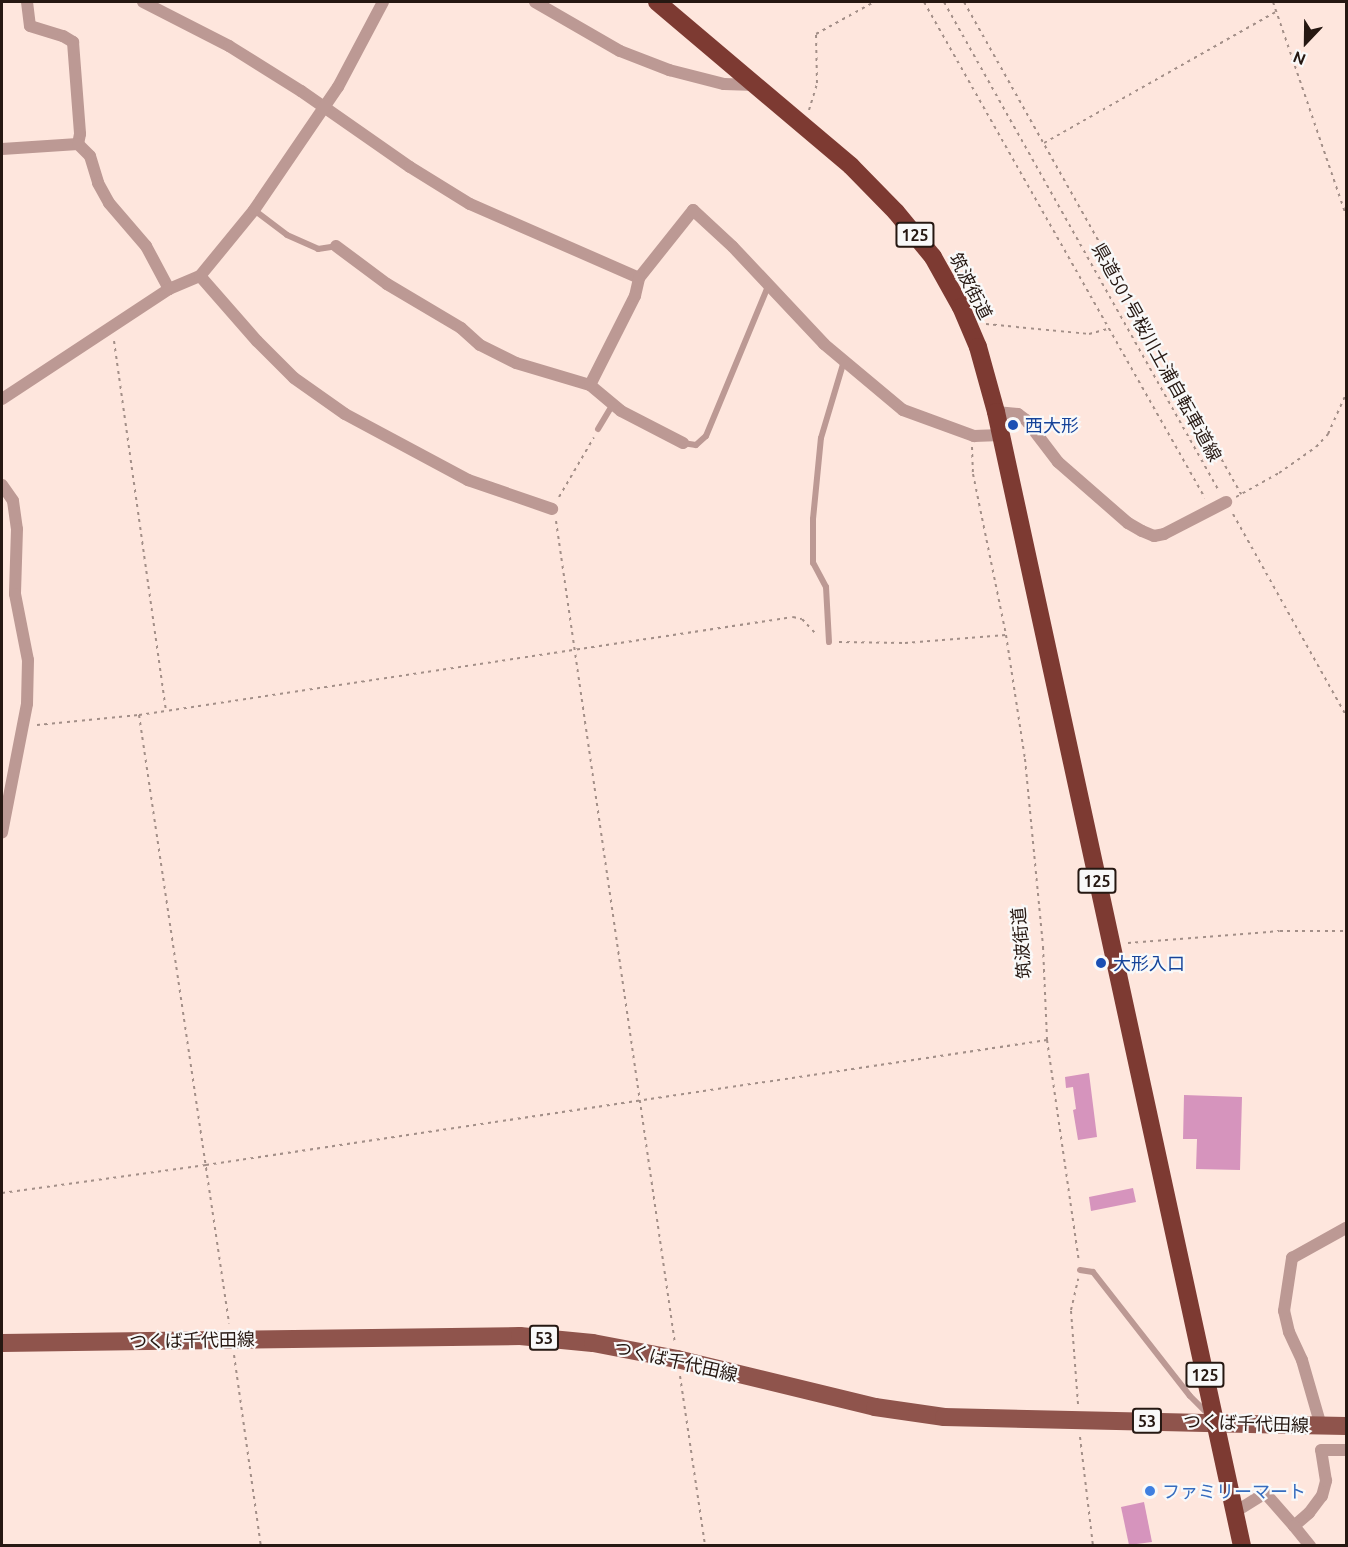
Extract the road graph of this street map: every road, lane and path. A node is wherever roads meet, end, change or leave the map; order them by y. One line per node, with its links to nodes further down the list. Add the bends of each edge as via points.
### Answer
1 (27, 2): 16 (street, via 30,26 73,42)
2 (143, 2): 13 (street, via 229,46)
3 (383, 2): 13 (street)
4 (536, 2): 12 (street, via 620,51 669,70 724,84)
5 (657, 2): 12 (highway, 筑波街道 / 125)
6 (874, 2): 14 (path, via 816,34 817,82)
7 (924, 2): 27 (path)
8 (944, 2): 40 (path, 県道501号桜川土浦自転車道線)
9 (964, 2): 15 (path)
10 (1274, 2): 11 (path)
11 (1277, 11): 15 (path); 19 (path)
12 (754, 85): 14 (highway, 筑波街道 / 125)
13 (324, 106): 18 (street); 22 (street, via 470,204)
14 (803, 126): 26 (highway, 筑波街道 / 125, via 851,166 933,257)
15 (1044, 143): 39 (path)
16 (78, 144): 17 (street); 24 (street, via 90,156 109,203 146,246)
17 (2, 149)
18 (254, 210): 20 (lane, via 286,235 318,249); 21 (street)
19 (1347, 215)
20 (336, 246): 29 (street, via 387,284 461,328 480,345 516,363)
21 (200, 276): 24 (street); 41 (street, via 294,378 345,414 468,480)
22 (639, 278): 23 (street, via 693,210); 29 (street, via 635,296)
23 (768, 285): 28 (street); 37 (lane, via 706,436 696,445)
24 (169, 289): 25 (street)
25 (112, 328): 31 (street); 46 (path)
26 (969, 328): 27 (path, via 984,323 1089,334); 33 (highway, 筑波街道 / 125)
27 (1108, 329): 42 (path)
28 (844, 361): 36 (street, via 903,410); 44 (lane, via 821,438 813,519 813,563 826,588)
29 (590, 385): 32 (street)
30 (1347, 394): 39 (path, via 1328,434 1316,447)
31 (2, 399)
32 (614, 403): 34 (lane); 37 (street, via 621,411)
33 (996, 412): 35 (highway, 筑波街道 / 125); 42 (street, via 1018,414 1026,420 1058,462 1142,531 1154,536 1164,534)
34 (598, 429): 41 (path)
35 (1001, 435): 36 (street); 52 (highway, 筑波街道 / 125)
36 (974, 436): 43 (path, 筑波街道, via 973,474)
37 (683, 443)
38 (2, 485): 49 (street, via 13,501 18,529 15,594 28,660)
39 (1241, 494): 40 (path)
40 (1226, 502): 42 (street); 48 (path, 県道501号桜川土浦自転車道線)
41 (552, 509): 45 (path)
42 (1212, 511)
43 (1006, 635): 44 (path, via 905,643); 53 (path, 筑波街道, via 1025,759 1043,947)
44 (830, 642): 45 (path, via 819,637 802,619 793,617)
45 (574, 648): 46 (path); 54 (path)
46 (166, 710): 47 (path)
47 (139, 715): 49 (path); 55 (path)
48 (1347, 715)
49 (23, 724): 50 (street)
50 (2, 833)
51 (1347, 931): 52 (path, via 1280,931)
52 (1111, 946): 63 (highway, 筑波街道 / 125)
53 (1047, 1040): 54 (path); 58 (path, 筑波街道)
54 (640, 1101): 55 (path); 61 (path)
55 (206, 1165): 56 (path); 59 (path)
56 (2, 1193)
57 (1347, 1228): 64 (street, via 1292,1258 1284,1311)
58 (1080, 1270): 62 (path, via 1071,1310); 63 (lane, via 1092,1272)
59 (231, 1340): 60 (main road, つくば千代田線 / 53); 61 (main road, つくば千代田線 / 53, via 520,1336 592,1343); 69 (path)
60 (2, 1343)
61 (677, 1359): 62 (main road, つくば千代田線 / 53, via 875,1407 944,1417); 70 (path)
62 (1079, 1421): 63 (main road, つくば千代田線 / 53); 71 (path)
63 (1215, 1422): 64 (main road, つくば千代田線 / 53); 67 (highway, 筑波街道 / 125)
64 (1321, 1426): 65 (main road, つくば千代田線 / 53)
65 (1347, 1426)
66 (1347, 1450): 68 (street, via 1321,1450 1326,1481 1322,1496)
67 (1235, 1512): 68 (street, via 1265,1493); 72 (highway, 筑波街道 / 125)
68 (1294, 1526): 73 (street)
69 (261, 1545)
70 (705, 1545)
71 (1092, 1545)
72 (1242, 1545)
73 (1310, 1545)

